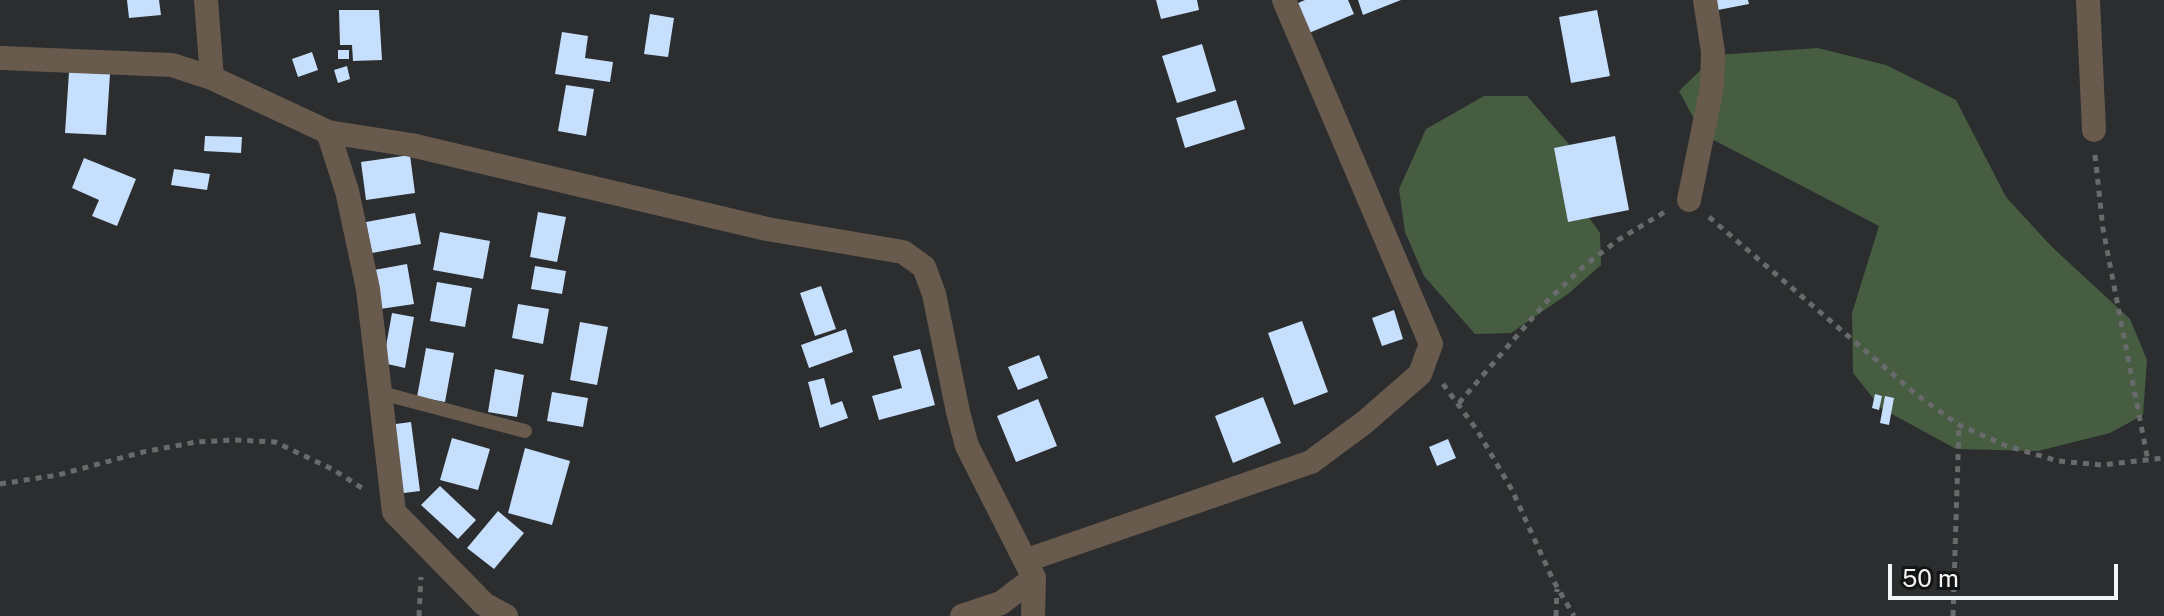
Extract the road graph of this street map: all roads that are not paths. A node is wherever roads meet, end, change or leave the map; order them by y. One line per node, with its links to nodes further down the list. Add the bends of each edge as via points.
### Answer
1 (206, 0): 6 (street)
2 (1284, 0): 12 (street, via 1431,344 1420,374 1311,462)
3 (1705, 0): 9 (street, via 1712,87)
4 (2088, 0): 7 (street)
5 (0, 58): 6 (street, via 172,65)
6 (212, 78): 8 (street)
7 (2094, 130)
8 (328, 132): 10 (street, via 368,289); 12 (street, via 411,145 767,229 903,252 924,267 967,446)
9 (1689, 200)
10 (381, 393): 11 (lane); 13 (street, via 394,512 484,604)
11 (525, 431)
12 (1031, 569): 14 (street, via 1001,603); 15 (street)
13 (506, 616)
14 (962, 616)
15 (1033, 616)

